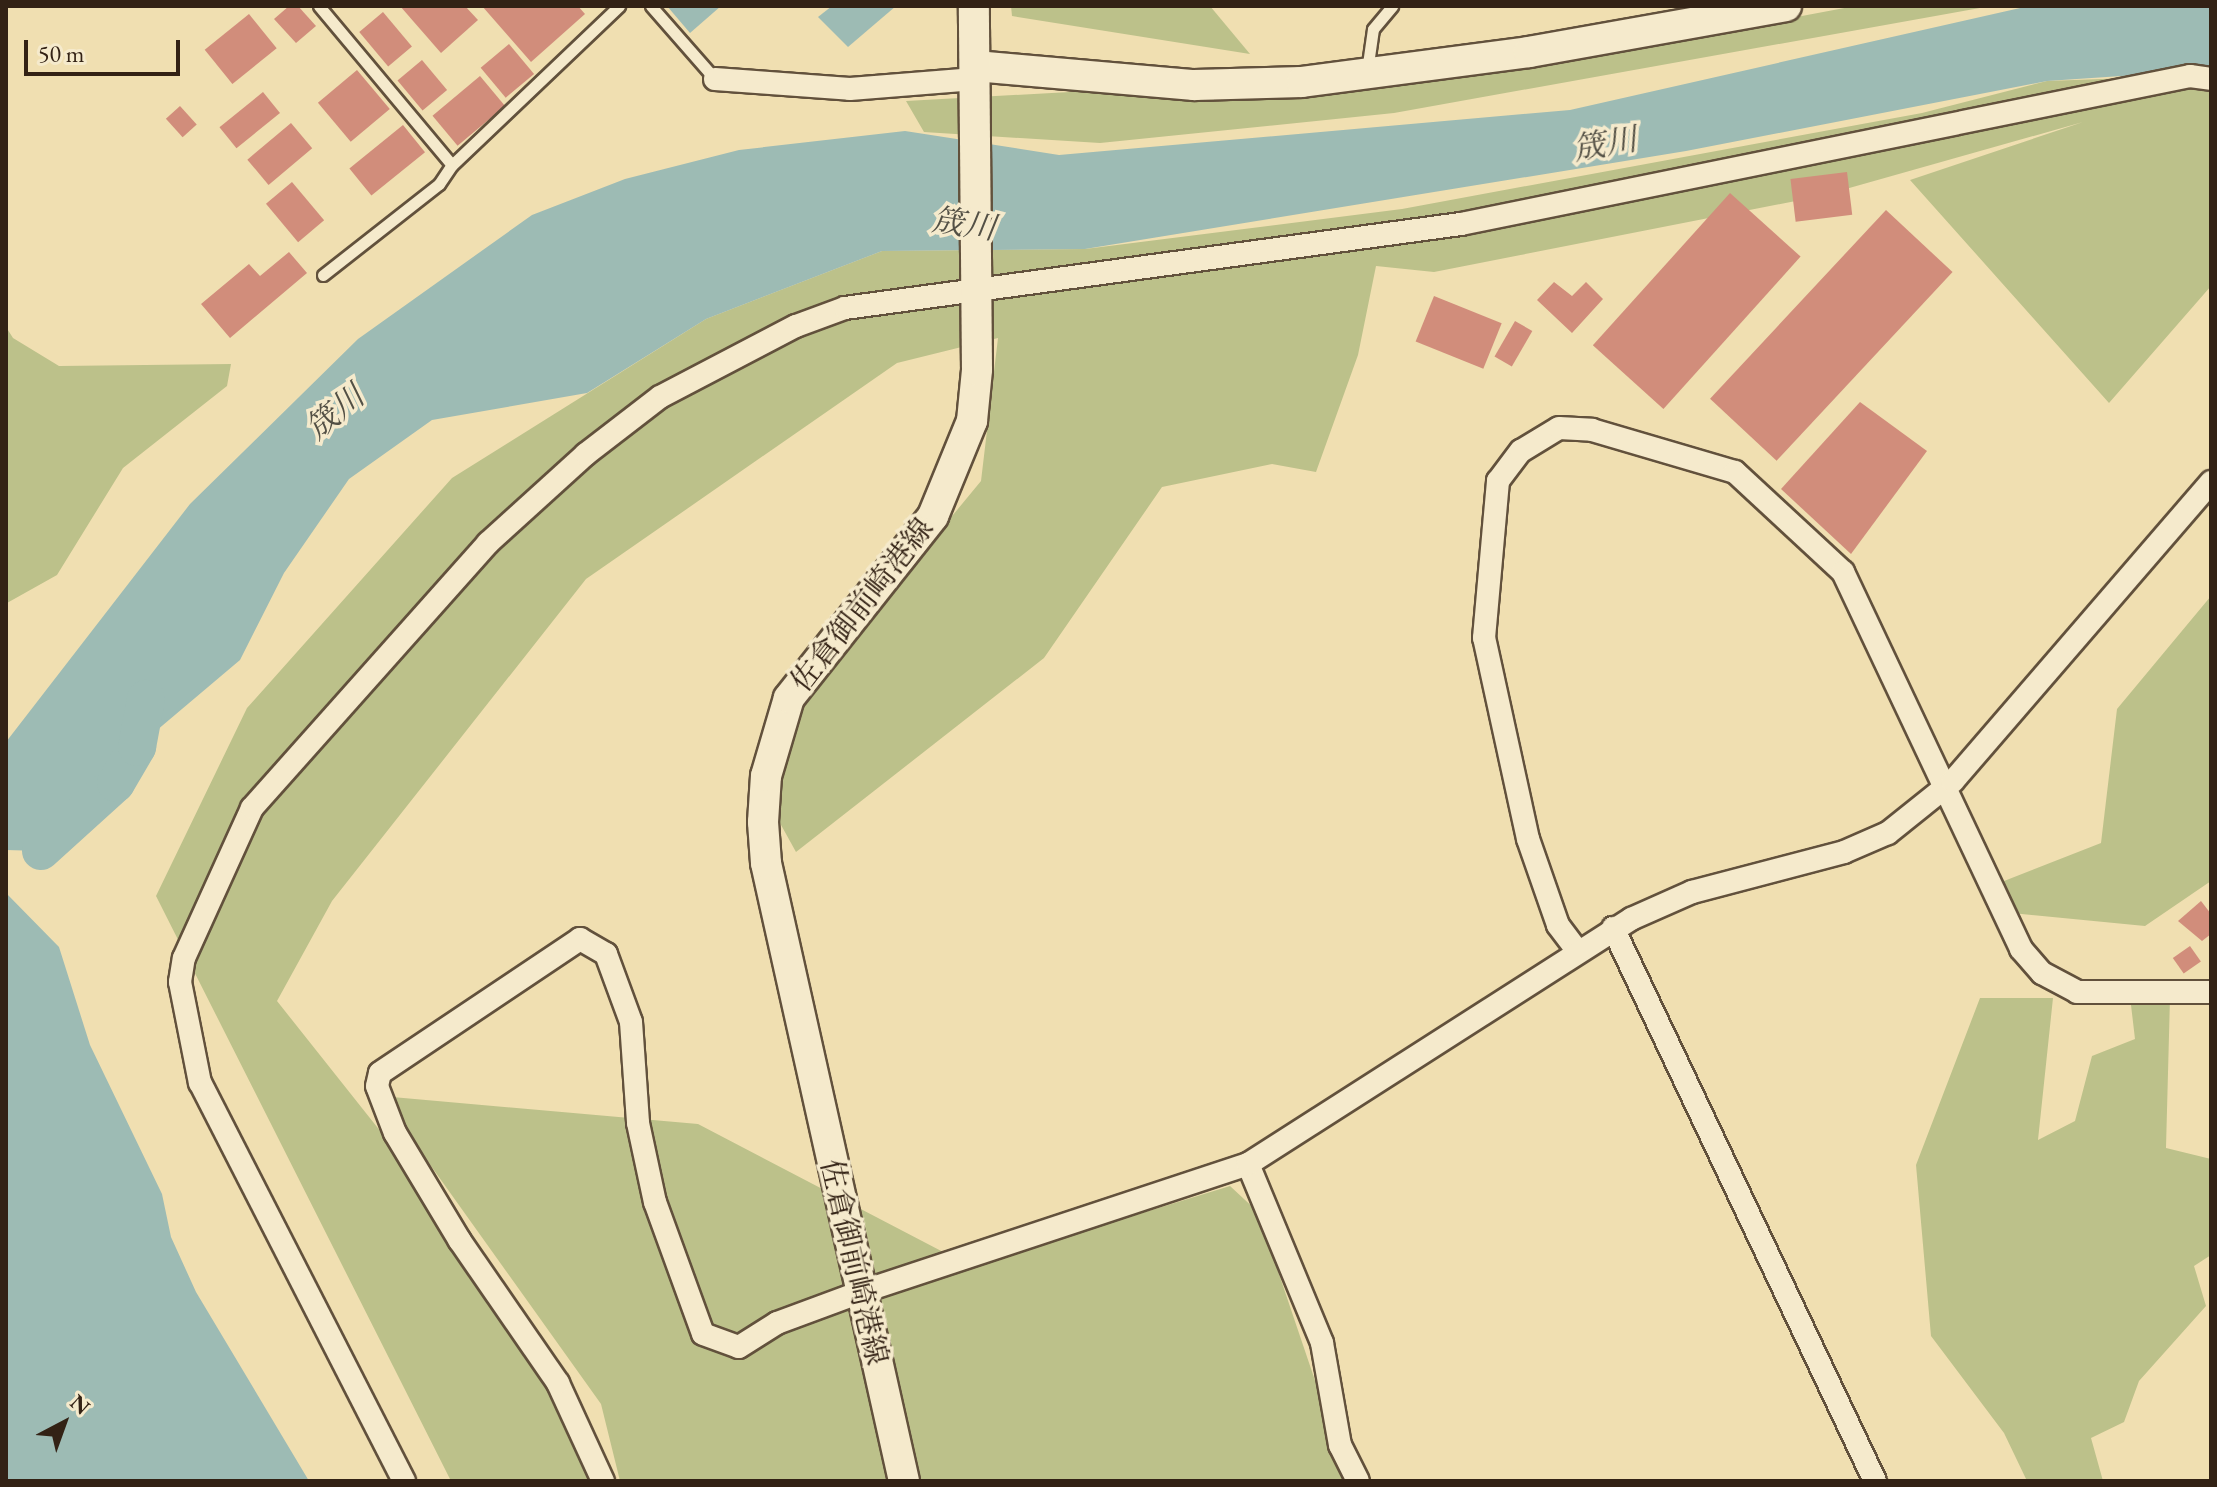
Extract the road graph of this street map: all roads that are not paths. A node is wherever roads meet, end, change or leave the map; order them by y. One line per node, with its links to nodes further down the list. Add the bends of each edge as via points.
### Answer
1 (338, 6): 7 (lane)
2 (619, 6): 13 (lane)
3 (651, 6): 11 (lane)
4 (974, 6): 9 (main road, 佐倉御前崎港線)
5 (1392, 6): 8 (lane)
6 (1786, 6): 10 (main road)
7 (323, 11): 13 (lane)
8 (1380, 11): 10 (lane)
9 (975, 73): 10 (main road, via 1194,85); 11 (street, via 850,89); 15 (main road, 佐倉御前崎港線)
10 (1366, 76)
11 (715, 79)
12 (2211, 79): 15 (street, via 2190,76 1461,224 1234,250)
13 (452, 165): 14 (lane, via 439,184)
14 (323, 275)
15 (978, 288): 22 (main road, 佐倉御前崎港線, via 972,421 955,469 933,516 898,565 811,662 789,698 766,776 766,863); 23 (street, via 845,308 796,326 660,397 586,454 488,543 252,808 233,846 180,982 200,1083)
16 (2211, 482): 17 (street)
17 (1944, 789): 18 (street, via 1920,812 1866,842 1692,892); 19 (street, via 1843,572 1751,484 1735,472 1592,430 1559,428 1521,451 1498,481 1484,638 1528,839 1558,925); 20 (street, via 2021,949 2042,973 2077,992)
18 (1613, 928): 19 (street); 27 (street)
19 (1576, 949): 21 (street)
20 (2211, 992)
21 (1248, 1164): 22 (street); 26 (street, via 1322,1343 1340,1445)
22 (861, 1292): 24 (street, via 777,1323 739,1347 703,1334 655,1202 638,1123 631,1022 606,954 580,939 380,1073 377,1086 395,1133 460,1241 558,1383); 25 (main road, 佐倉御前崎港線)
23 (404, 1481)
24 (603, 1481)
25 (904, 1481)
26 (1358, 1481)
27 (1875, 1481)

